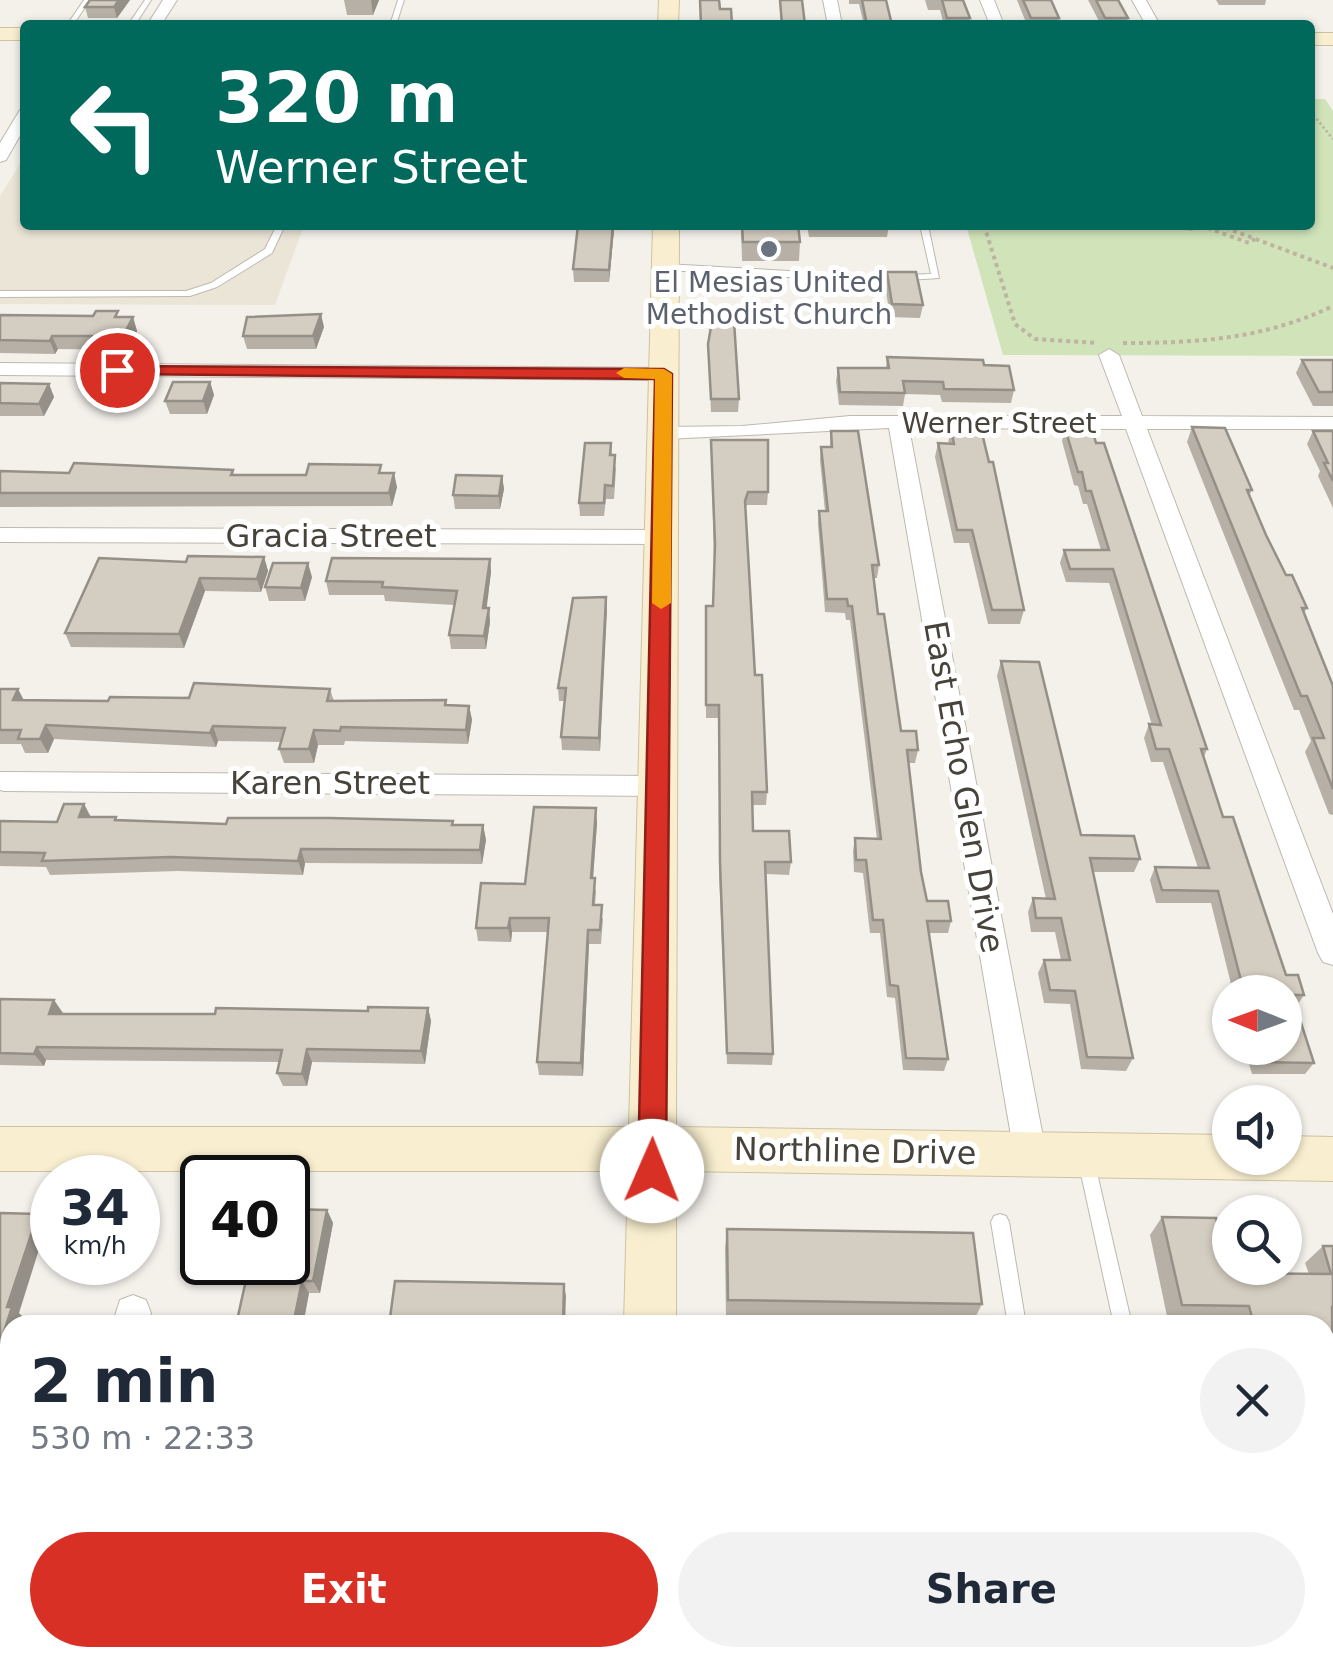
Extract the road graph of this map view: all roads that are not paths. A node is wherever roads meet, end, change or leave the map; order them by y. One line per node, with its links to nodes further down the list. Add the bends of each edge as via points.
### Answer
1 (4, 137): 2 (street)
2 (0, 157)
3 (279, 230): 7 (lane, via 270,251 186,294)
4 (666, 230): 6 (street)
5 (925, 230): 6 (lane, via 936,276)
6 (665, 267): 10 (street)
7 (0, 294)
8 (1113, 347): 12 (street)
9 (0, 369): 10 (street)
10 (664, 374): 14 (street)
11 (898, 422): 12 (street, Werner Street); 14 (street, Werner Street); 22 (street, East Echo Glen Drive)
12 (1135, 423): 13 (street, Werner Street); 19 (street)
13 (1333, 423)
14 (665, 432): 16 (street)
15 (0, 535): 16 (street, Gracia Street)
16 (663, 537): 18 (street)
17 (4, 781): 18 (street, Karen Street)
18 (657, 786): 21 (street)
19 (1333, 953)
20 (0, 1148): 21 (street, Northline Drive)
21 (652, 1148): 22 (street, Northline Drive); 28 (street)
22 (1030, 1153): 23 (street, Northline Drive)
23 (1085, 1155): 24 (street, Northline Drive); 30 (lane)
24 (1212, 1157)
25 (1302, 1159): 26 (street)
26 (1333, 1159)
27 (1000, 1222): 29 (lane)
28 (650, 1315)
29 (1016, 1315)
30 (1121, 1315)

